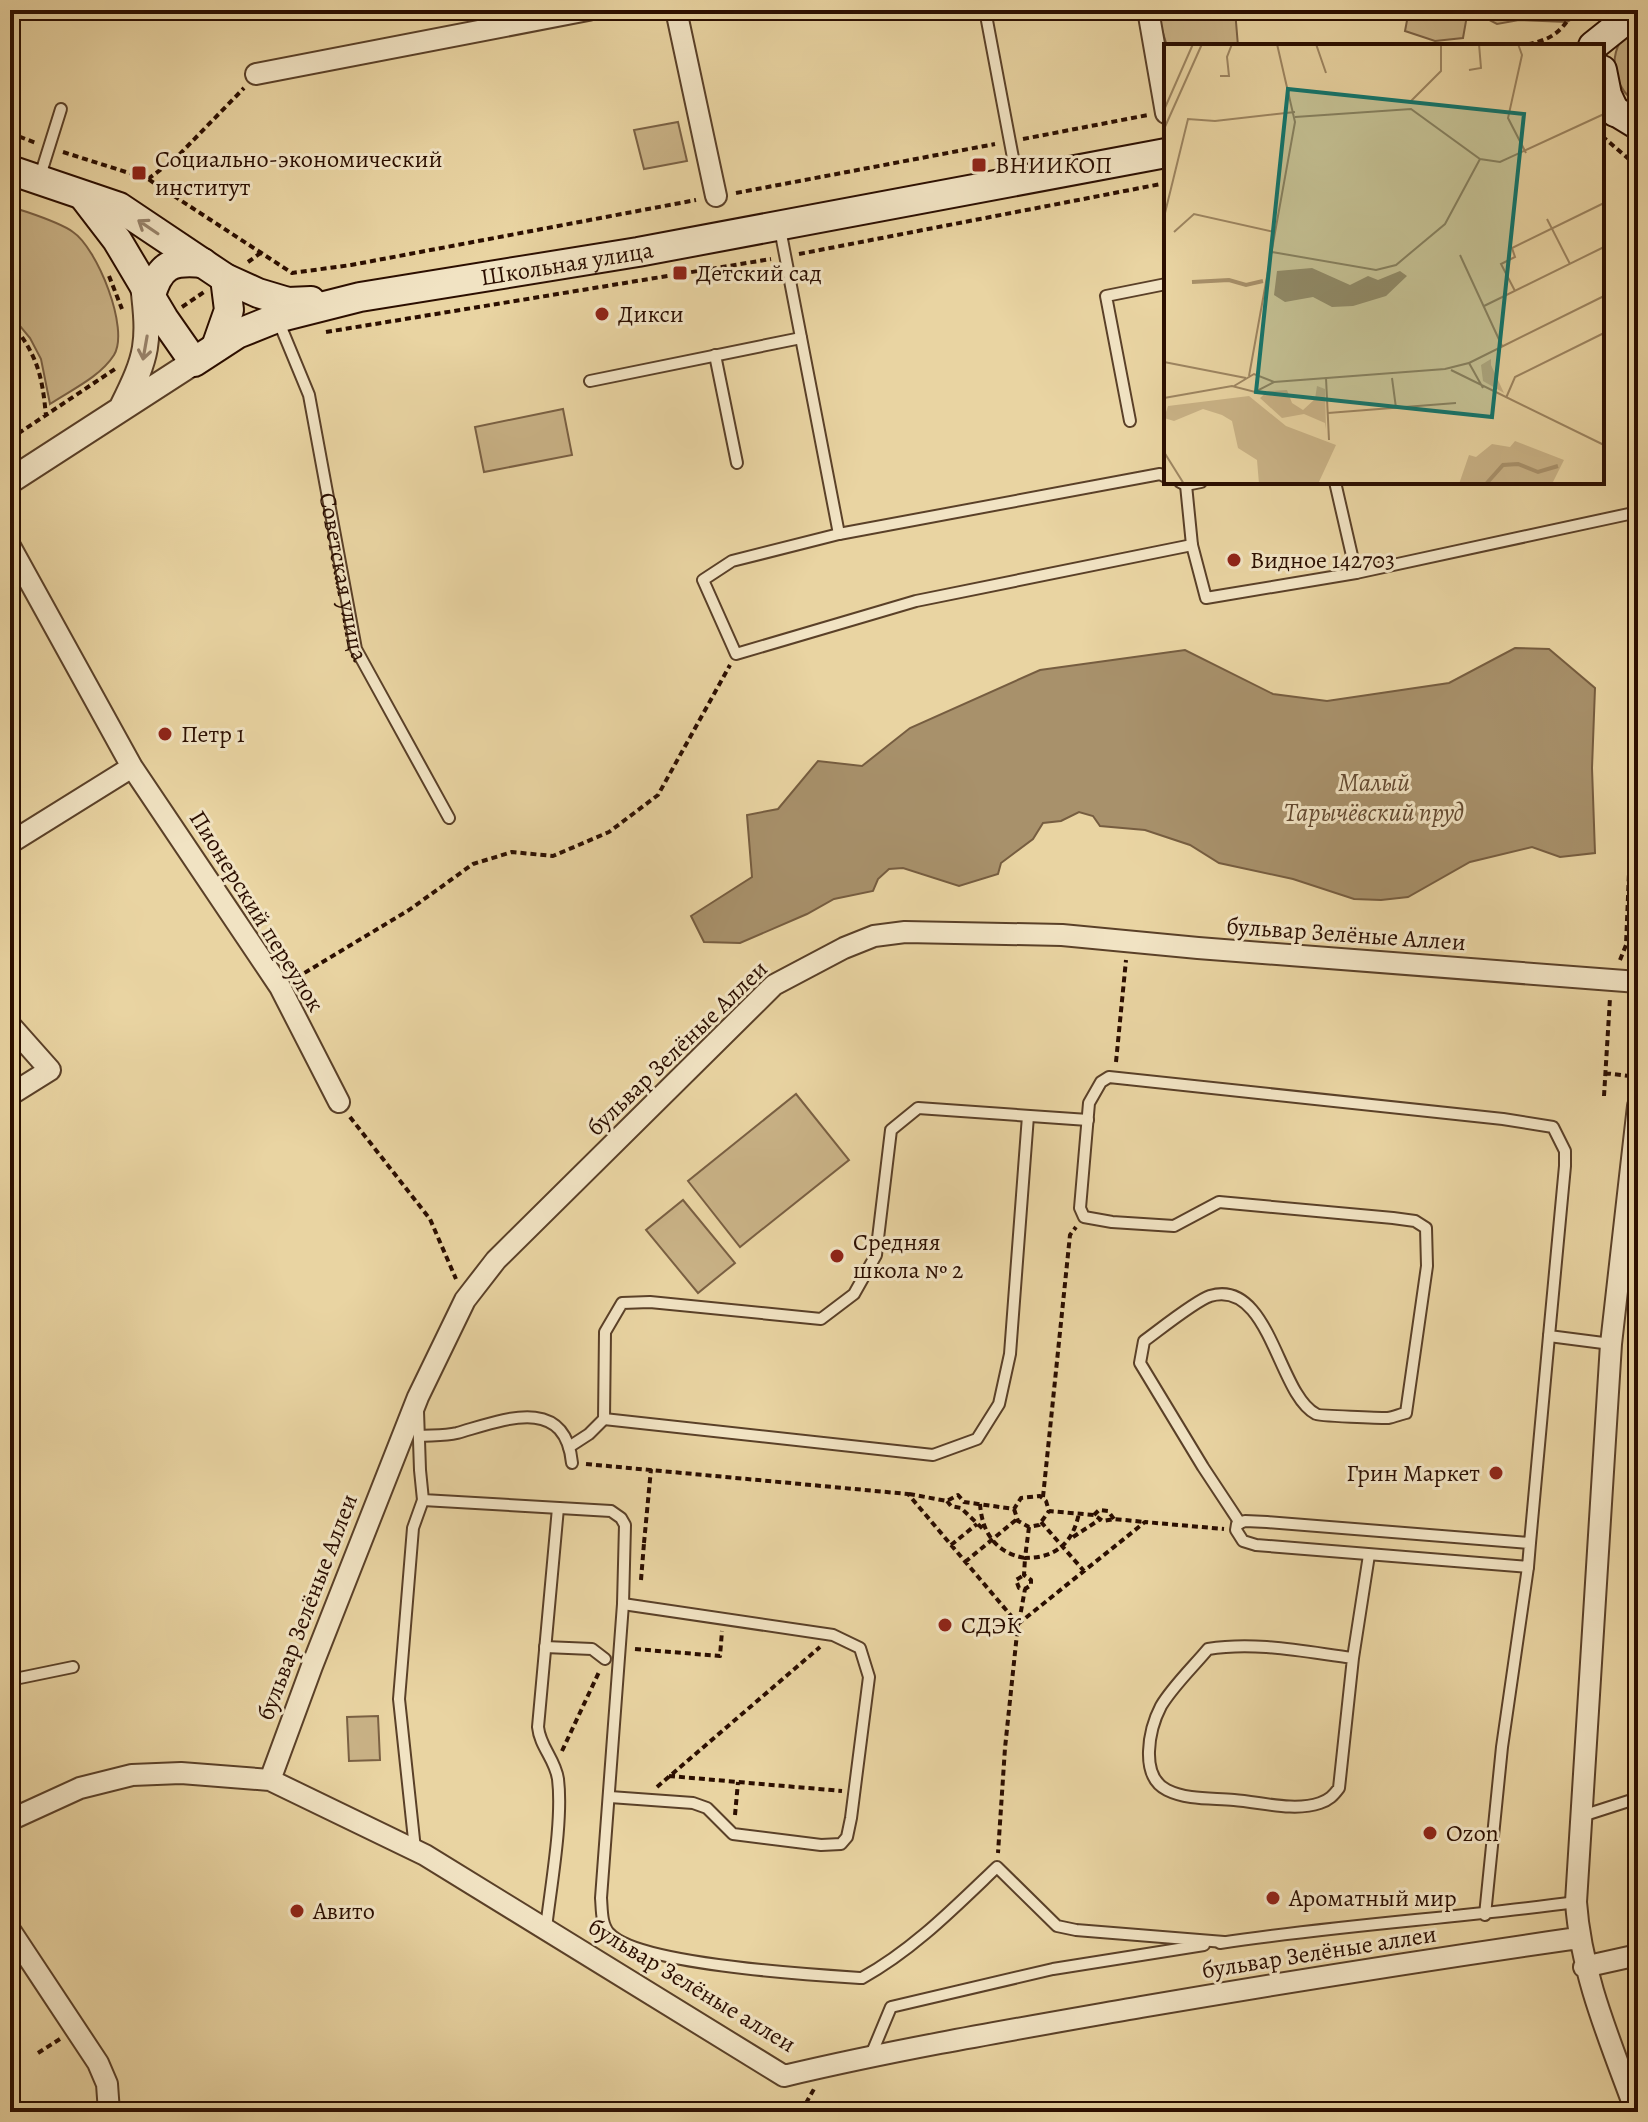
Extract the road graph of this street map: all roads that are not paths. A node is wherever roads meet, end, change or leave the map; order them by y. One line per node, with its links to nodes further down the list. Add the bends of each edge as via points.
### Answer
1 (588, 10): 7 (street)
2 (676, 10): 16 (street)
3 (985, 10): 15 (lane)
4 (1148, 10): 9 (street)
5 (1618, 25): 6 (main road)
6 (1604, 58)
7 (256, 74)
8 (1604, 80): 11 (main road)
9 (1164, 101)
10 (61, 109): 14 (lane)
11 (1620, 121)
12 (1164, 153): 15 (main road, Школьная улица)
13 (10, 170): 14 (main road)
14 (39, 180): 17 (main road)
15 (1017, 181): 18 (main road, Школьная улица)
16 (716, 196)
17 (84, 197): 19 (main road, one-way to 17, via 119,207); 22 (main road, via 117,240)
18 (779, 226): 21 (main road, Школьная улица); 24 (lane)
19 (214, 270): 21 (main road, via 288,302); 22 (main road, via 182,261 167,267 157,276); 25 (main road, via 229,310)
20 (1164, 284): 29 (lane, via 1106,296)
21 (360, 297): 23 (main road, Школьная улица)
22 (151, 306): 25 (main road); 28 (street, one-way to 28, via 146,352)
23 (282, 329): 25 (main road, Школьная улица, via 237,334); 41 (lane, Советская улица, via 309,395 356,649)
24 (801, 338): 26 (lane); 36 (lane)
25 (205, 354): 28 (street, Школьная улица)
26 (715, 355): 27 (lane); 30 (lane)
27 (590, 381)
28 (121, 409): 32 (street, Школьная улица)
29 (1130, 421)
30 (737, 463)
31 (1164, 476): 36 (lane)
32 (10, 481)
33 (1183, 484): 37 (lane)
34 (1335, 484): 39 (lane)
35 (1638, 512): 39 (lane)
36 (839, 534): 37 (lane, via 732,561 703,580 736,654 916,601)
37 (1192, 545): 39 (lane, via 1206,598)
38 (10, 546): 40 (street, Пионерский переулок)
39 (1356, 573)
40 (132, 767): 42 (street); 46 (street, Пионерский переулок, via 280,987)
41 (449, 818)
42 (10, 843)
43 (1638, 982): 53 (street, бульвар Зелёные Аллеи, via 1062,935 874,936 774,985 496,1260 465,1300)
44 (10, 1025): 45 (street, via 50,1070)
45 (10, 1095)
46 (339, 1102)
47 (1638, 1106): 50 (street)
48 (1028, 1116): 49 (lane); 54 (lane, via 918,1108 891,1130 876,1255 854,1294 821,1319 622,1303 605,1332); 54 (lane, via 1010,1354 999,1404 977,1439 933,1455)
49 (1088, 1120): 51 (lane, via 1089,1103 1109,1077 1553,1127 1565,1151 1565,1166); 60 (lane, via 1080,1208 1084,1217 1174,1226 1219,1202 1393,1218 1426,1228 1427,1266 1406,1413 1389,1418 1318,1416 1305,1406 1262,1325 1235,1296 1210,1296 1144,1341 1140,1363)
50 (1638, 1123): 52 (street)
51 (1549, 1336): 52 (lane); 61 (lane)
52 (1611, 1344): 73 (street)
53 (418, 1397): 55 (lane); 70 (street, бульвар Зелёные Аллеи)
54 (604, 1419): 56 (lane)
55 (419, 1436): 56 (lane, via 454,1434 517,1417 554,1424); 58 (lane)
56 (569, 1447): 57 (lane)
57 (572, 1463)
58 (423, 1500): 59 (lane); 75 (lane, via 413,1528 399,1690)
59 (558, 1508): 64 (lane, via 611,1511 621,1518); 65 (lane)
60 (1238, 1526): 61 (lane, via 1285,1523); 62 (lane, via 1243,1541 1256,1545)
61 (1530, 1543): 63 (lane)
62 (1369, 1555): 63 (lane); 66 (lane)
63 (1528, 1567): 77 (lane)
64 (623, 1604): 71 (lane); 71 (lane, via 833,1635 860,1648 869,1677 847,1837 841,1844 733,1834 707,1808 693,1803)
65 (545, 1647): 67 (lane, via 592,1649); 78 (lane, via 538,1727 558,1777)
66 (1353, 1658): 66 (lane, via 1339,1788 1332,1798 1293,1806 1184,1796 1153,1779 1149,1765 1155,1719 1208,1649 1253,1646)
67 (605, 1659)
68 (73, 1667): 69 (lane)
69 (10, 1680)
70 (270, 1780): 74 (street, бульвар Зелёные аллеи, via 132,1775 80,1788); 75 (street, бульвар Зелёные аллеи)
71 (610, 1797): 81 (lane, via 602,1918 608,1932 647,1951 704,1963 862,1978 945,1916 997,1867 1057,1926)
72 (1638, 1798): 73 (lane)
73 (1582, 1816): 76 (street)
74 (10, 1820)
75 (415, 1849): 78 (street, бульвар Зелёные аллеи)
76 (1576, 1902): 77 (lane); 80 (street)
77 (1485, 1915): 81 (lane)
78 (546, 1928): 84 (street, бульвар Зелёные аллеи, via 784,2076)
79 (10, 1930): 85 (street, via 98,2063 107,2084)
80 (1578, 1938): 83 (street); 84 (street, бульвар Зелёные аллеи)
81 (1224, 1942): 84 (lane, via 1053,1969 891,2007)
82 (1638, 1955): 83 (street)
83 (1584, 1967): 86 (street)
84 (871, 2055)
85 (109, 2112)
86 (1636, 2112)

